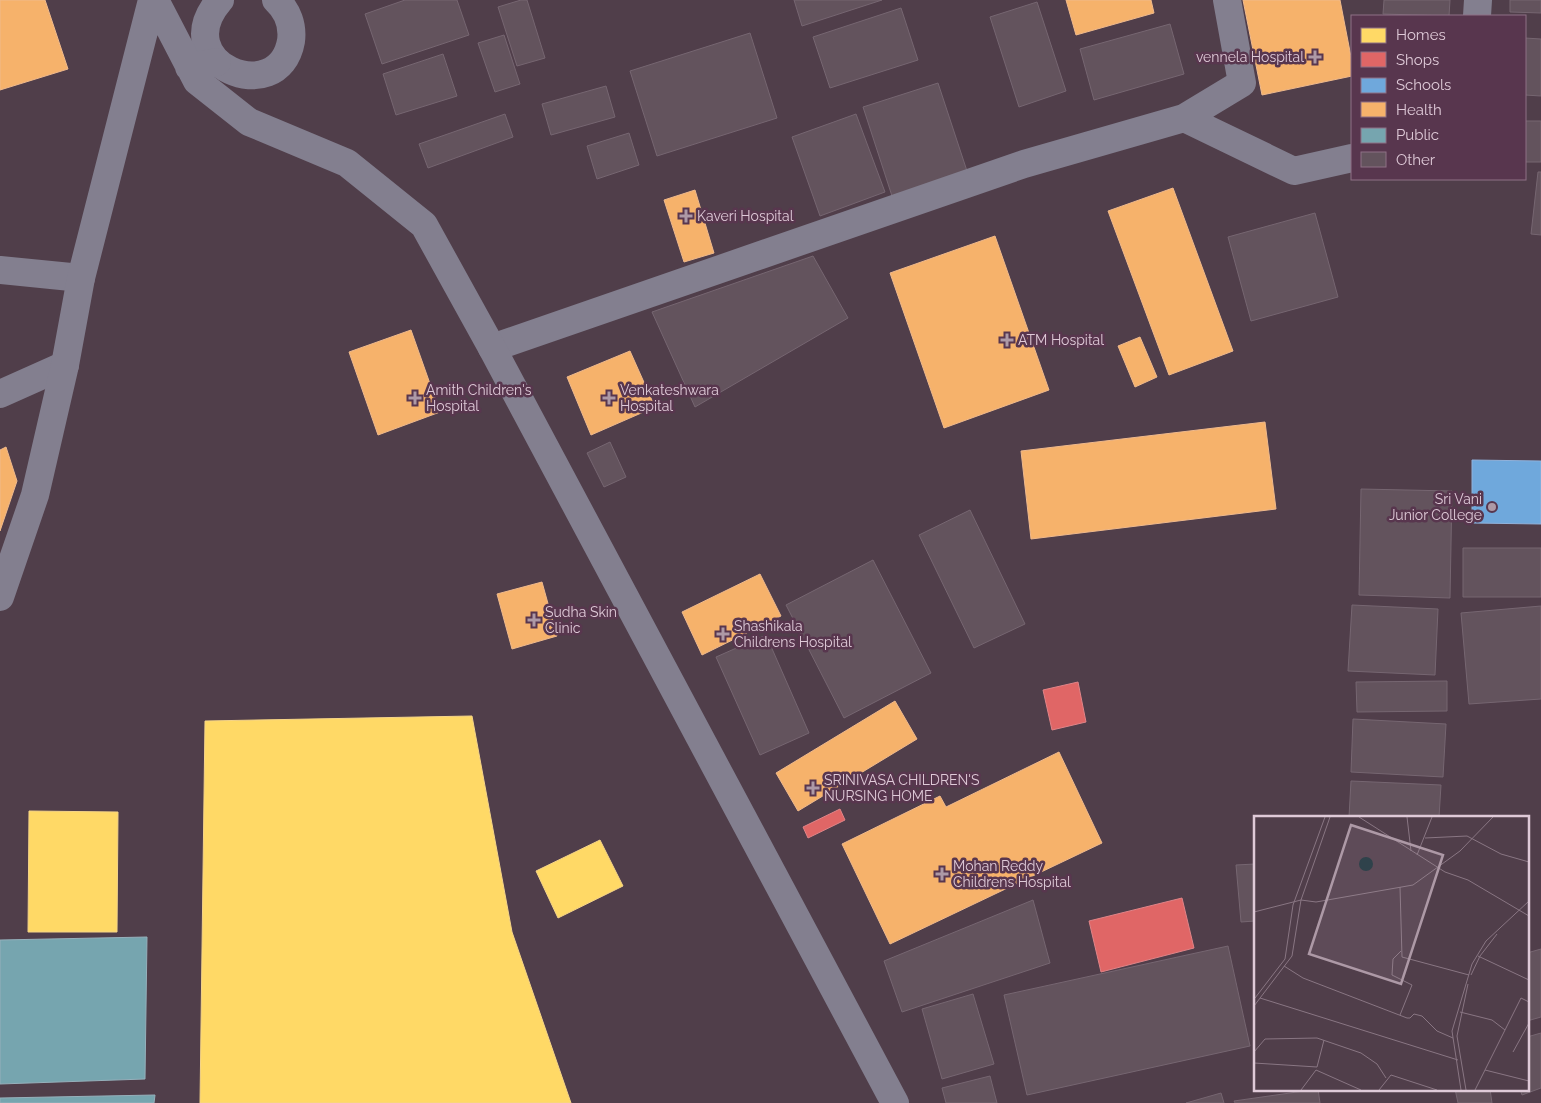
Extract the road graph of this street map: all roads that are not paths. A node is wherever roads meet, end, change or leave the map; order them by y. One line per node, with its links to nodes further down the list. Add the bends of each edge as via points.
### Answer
1 (153, 0): 8 (street); 12 (street)
2 (220, 0): 7 (street, via 206,23 207,44)
3 (276, 0): 7 (street, via 283,6 292,34 282,61 257,76 242,76)
4 (1227, 0): 9 (street, via 1242,83)
5 (1478, 0): 6 (street)
6 (1477, 15)
7 (216, 62): 8 (street)
8 (189, 67): 13 (street, via 196,81 249,122 347,163 424,225)
9 (1184, 118): 10 (street, via 1294,171); 13 (street, via 1024,164)
10 (1351, 158)
11 (0, 270): 12 (street)
12 (81, 278): 14 (street)
13 (492, 348): 17 (street)
14 (65, 365): 15 (street); 16 (street, via 35,495)
15 (0, 394)
16 (0, 597)
17 (895, 1103)

